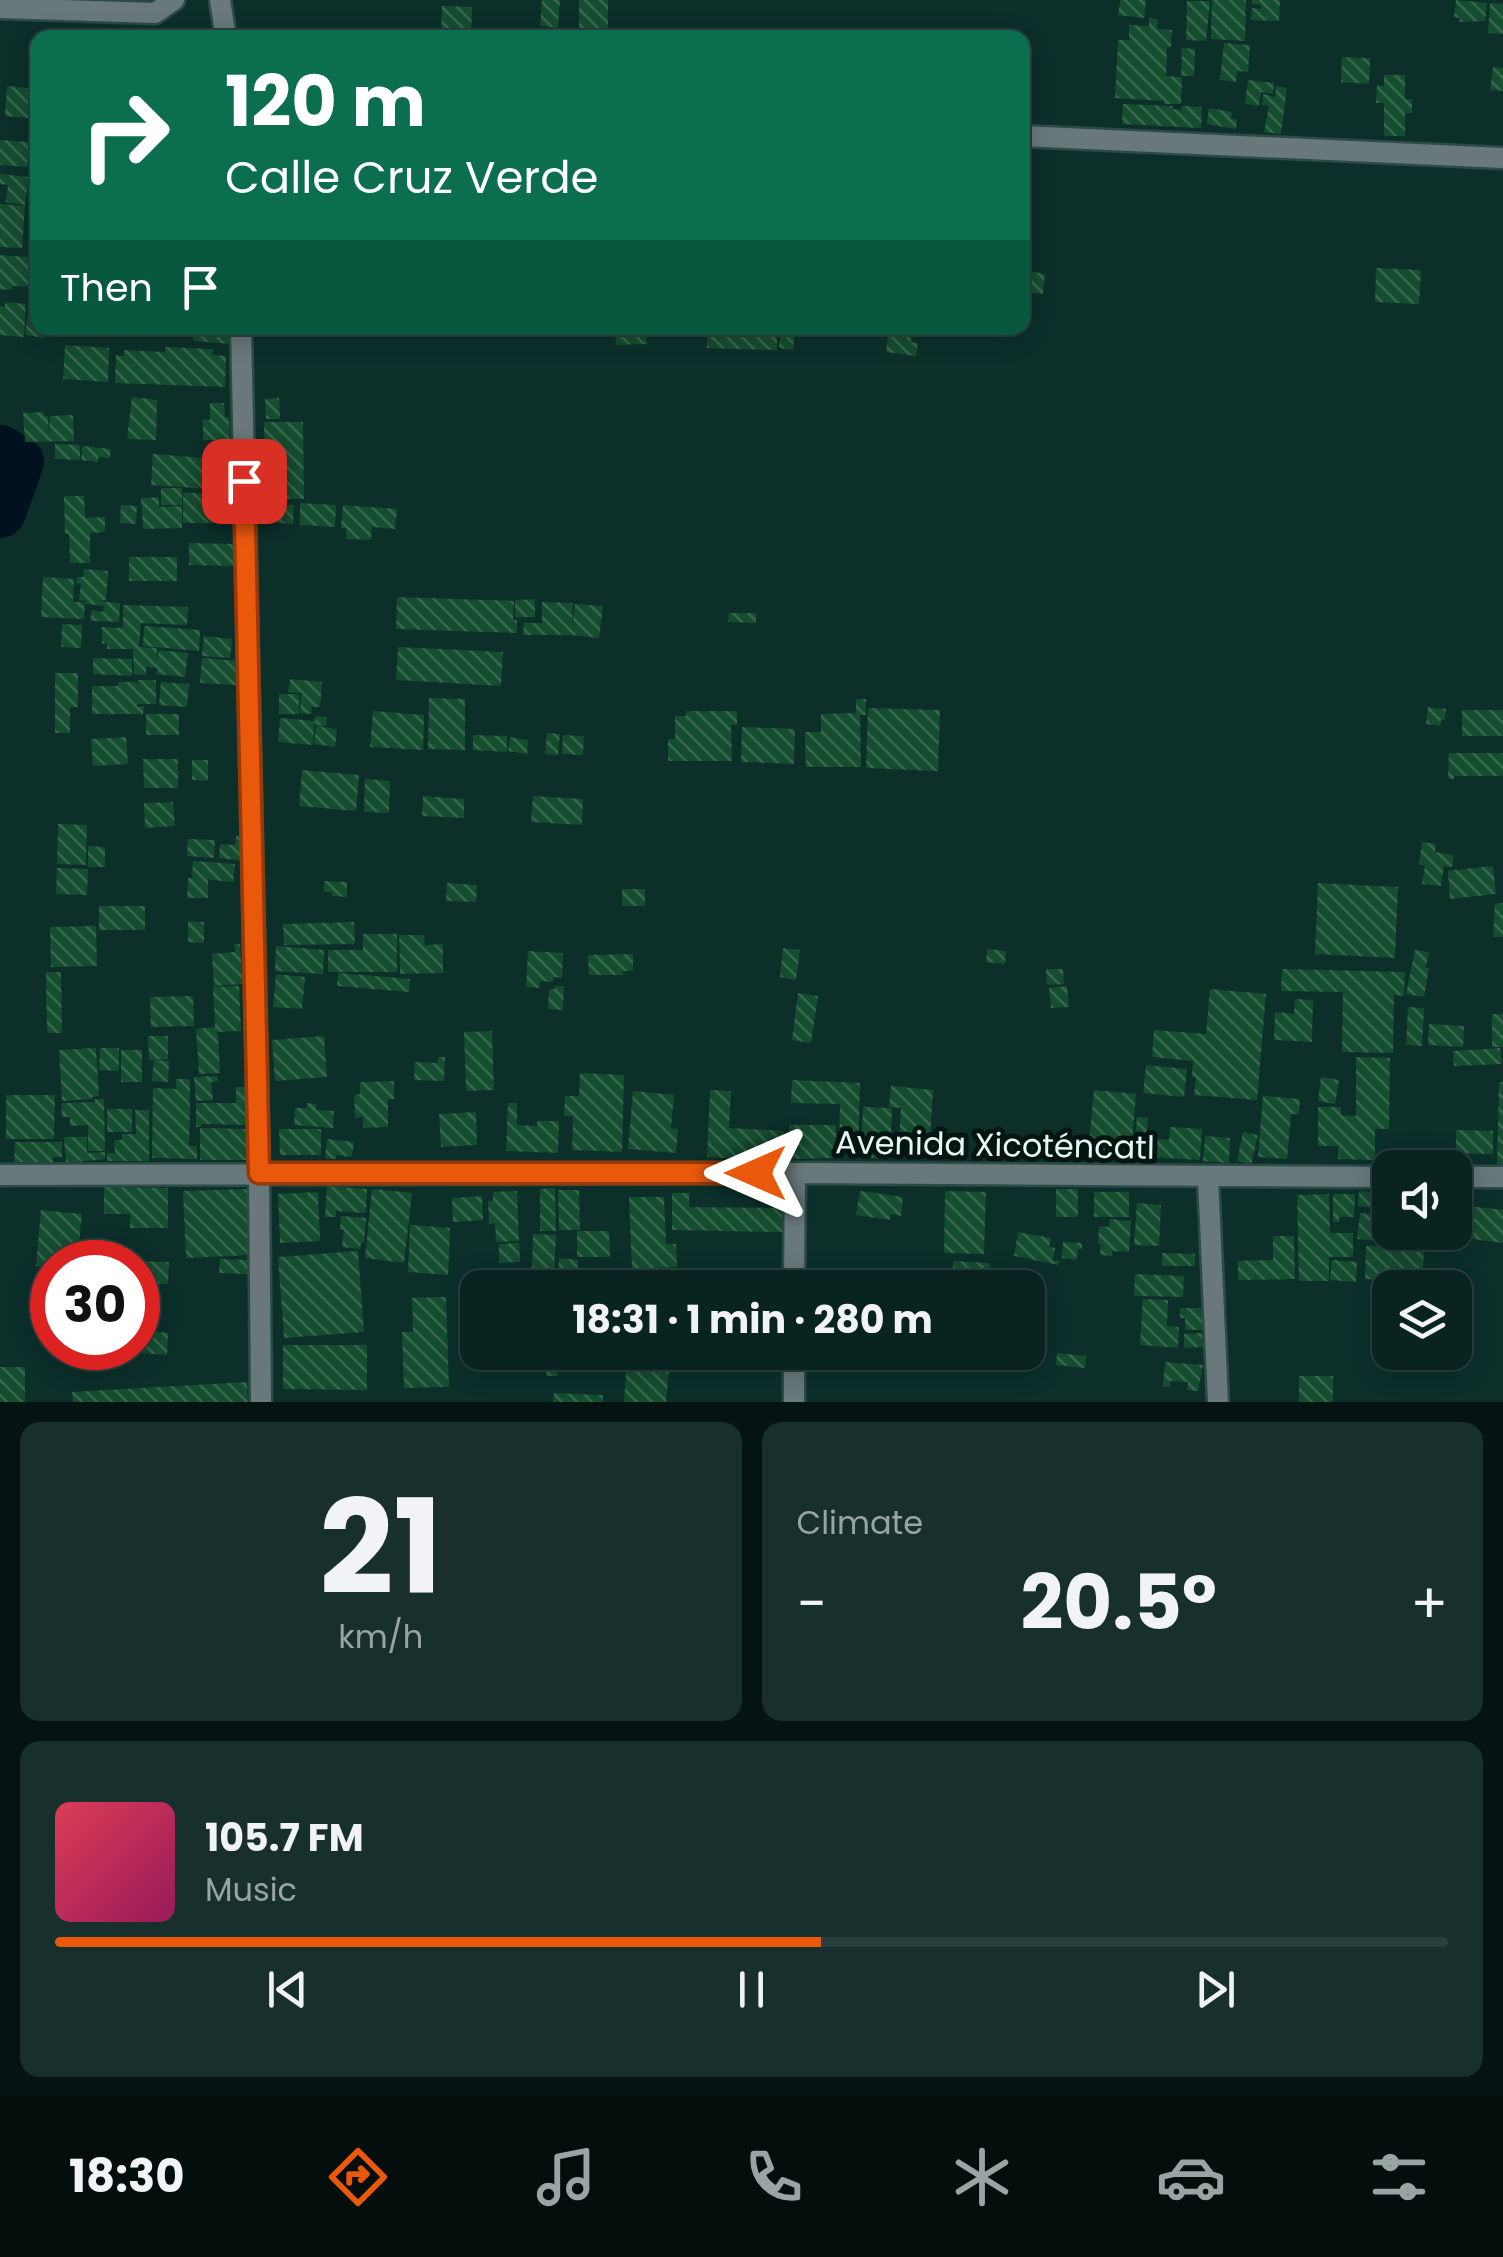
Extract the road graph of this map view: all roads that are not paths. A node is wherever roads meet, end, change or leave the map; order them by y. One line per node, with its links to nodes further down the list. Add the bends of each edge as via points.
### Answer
1 (174, 0): 3 (street, via 156,13)
2 (220, 0): 4 (street)
3 (0, 8)
4 (225, 30)
5 (1030, 136): 6 (street)
6 (1503, 158)
7 (241, 335): 8 (street)
8 (259, 1173): 9 (street, Avenida Xicoténcatl); 10 (street, Avenida Xicoténcatl); 17 (street)
9 (795, 1173): 11 (street, Avenida Xicoténcatl); 15 (street)
10 (0, 1175)
11 (1208, 1176): 12 (street, Avenida Xicoténcatl); 19 (street)
12 (1372, 1177)
13 (1472, 1177): 14 (street)
14 (1503, 1177)
15 (794, 1270)
16 (794, 1370): 18 (street)
17 (261, 1402)
18 (794, 1402)
19 (1218, 1402)

